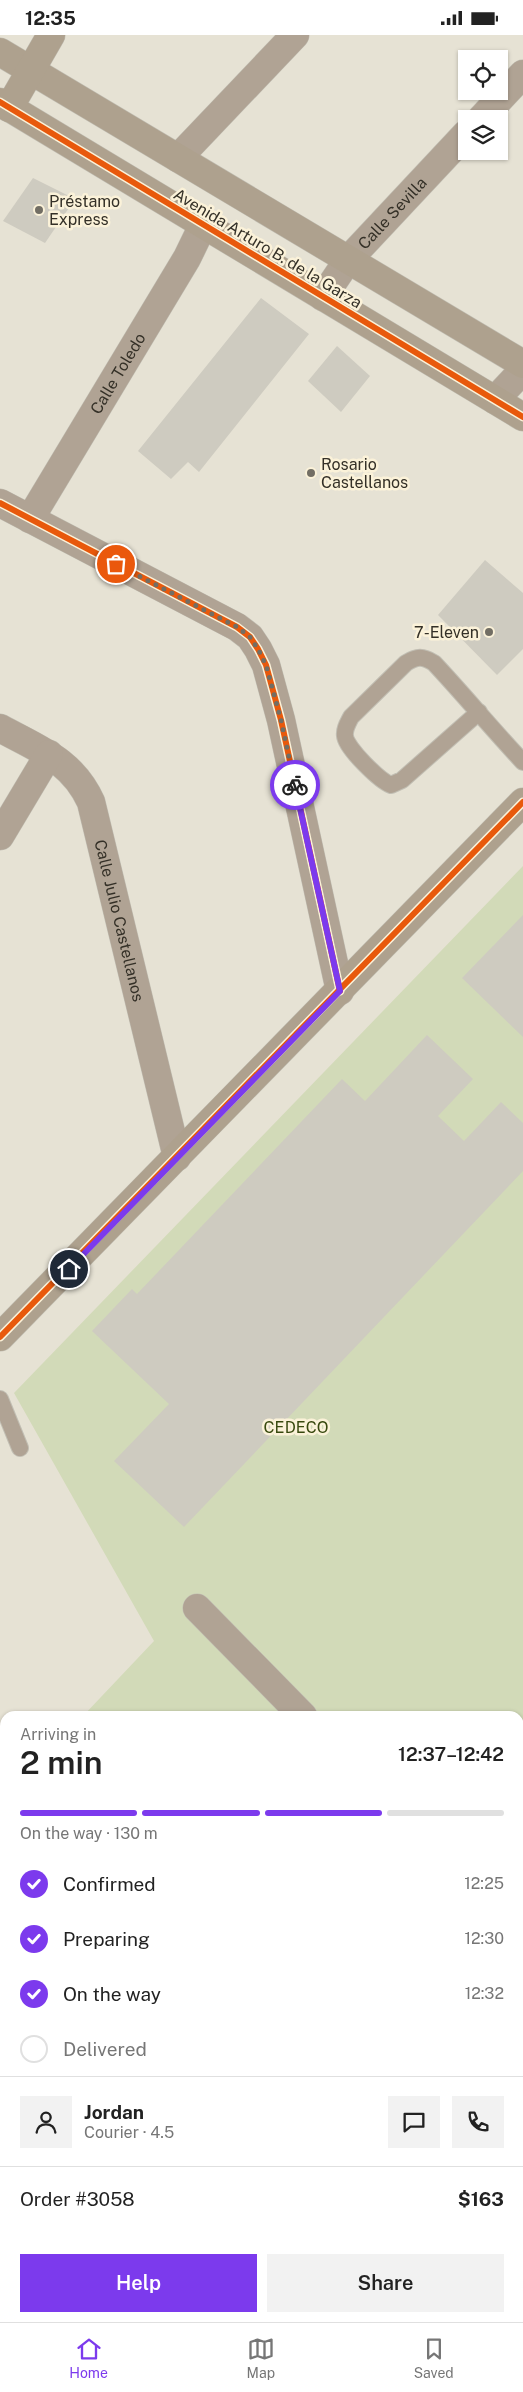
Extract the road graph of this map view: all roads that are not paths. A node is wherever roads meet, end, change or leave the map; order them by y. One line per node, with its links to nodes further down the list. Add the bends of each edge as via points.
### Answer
1 (51, 35): 4 (street)
2 (295, 35): 9 (street)
3 (0, 52): 4 (street, Avenida Arturo B. de la Garza)
4 (31, 71): 6 (street); 9 (street, Avenida Arturo B. de la Garza)
5 (523, 74): 7 (street)
6 (3, 110): 10 (street, Avenida Arturo B. de la Garza)
7 (489, 110)
8 (458, 143): 11 (street, Calle Sevilla)
9 (178, 159): 11 (street, Avenida Arturo B. de la Garza)
10 (203, 225): 12 (street, Avenida Arturo B. de la Garza); 18 (street, Calle Toledo, via 187,258)
11 (348, 260): 12 (street, Calle Sevilla); 13 (street, Avenida Arturo B. de la Garza)
12 (323, 297): 15 (street, Avenida Arturo B. de la Garza)
13 (523, 364)
14 (523, 370): 15 (street)
15 (495, 401): 16 (street, Avenida Arturo B. de la Garza)
16 (523, 417)
17 (0, 503): 18 (street)
18 (30, 519): 25 (street, via 237,627 258,649 266,665 281,720)
19 (479, 712): 19 (lane, via 434,663 425,657 416,657 351,717 345,736 348,744 378,777 391,785 402,780); 22 (lane)
20 (0, 728): 21 (street, Calle Julio Castellanos)
21 (49, 754): 24 (street); 26 (street, Calle Julio Castellanos, via 71,771 90,803)
22 (523, 762)
23 (523, 801): 25 (street)
24 (0, 836)
25 (340, 991): 26 (street)
26 (177, 1157): 27 (street)
27 (0, 1337)
28 (0, 1399): 29 (lane)
29 (20, 1447)
30 (197, 1608): 31 (street)
31 (298, 1711)

